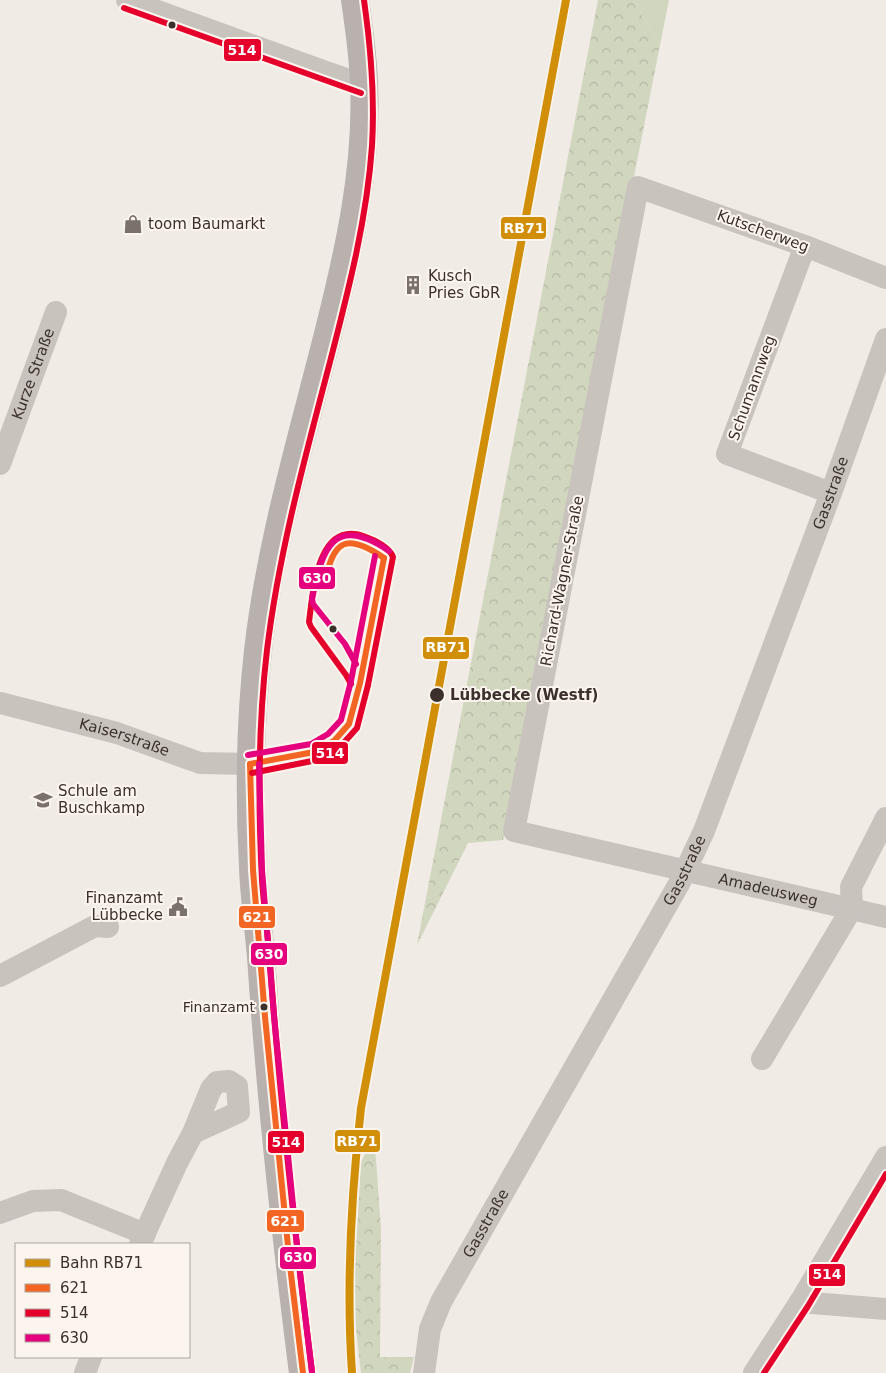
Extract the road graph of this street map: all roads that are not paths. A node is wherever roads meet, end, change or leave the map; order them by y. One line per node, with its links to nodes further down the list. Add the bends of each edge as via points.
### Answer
1 (127, 0): 3 (street)
2 (355, 0): 3 (main road)
3 (364, 85): 12 (main road, via 363,142 356,204 339,290 285,498 269,575 258,652)
4 (638, 188): 5 (street, Kutscherweg); 14 (street, Richard-Wagner-Straße, via 514,831)
5 (805, 246): 6 (street, Kutscherweg); 10 (street, Schumannweg, via 728,454)
6 (886, 278)
7 (56, 312): 9 (street, Kurze Straße)
8 (886, 339): 10 (street, Gasstraße)
9 (0, 464)
10 (831, 492): 14 (street, Gasstraße, via 724,782)
11 (0, 703): 12 (street, Kaiserstraße, via 109,731 200,763)
12 (250, 764): 28 (main road, via 253,870 265,1017)
13 (886, 818): 15 (street, via 851,887)
14 (686, 871): 15 (street, Amadeusweg); 29 (street, Gasstraße, via 440,1302 430,1329)
15 (852, 908): 16 (street, Amadeusweg); 19 (street)
16 (886, 917)
17 (108, 927): 18 (street, via 95,926)
18 (0, 976)
19 (762, 1060)
20 (193, 1133): 23 (street)
21 (886, 1157): 24 (street)
22 (0, 1213): 23 (street, via 33,1201 61,1200)
23 (143, 1239)
24 (800, 1302): 25 (street); 30 (street)
25 (886, 1309)
26 (91, 1358): 27 (street)
27 (84, 1373)
28 (303, 1373)
29 (424, 1373)
30 (754, 1373)

